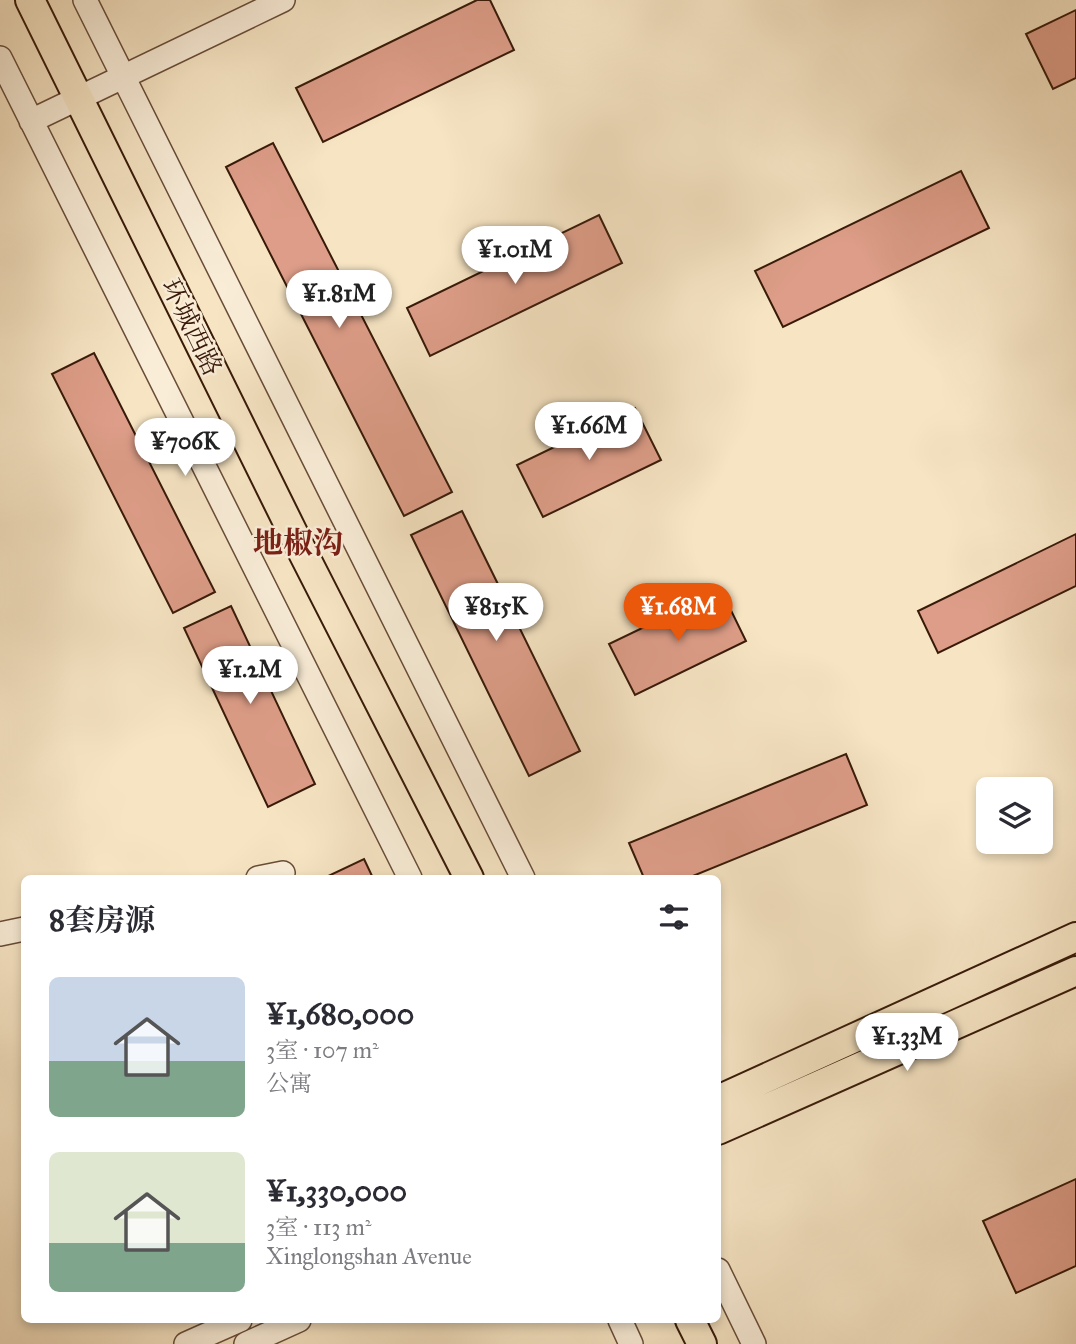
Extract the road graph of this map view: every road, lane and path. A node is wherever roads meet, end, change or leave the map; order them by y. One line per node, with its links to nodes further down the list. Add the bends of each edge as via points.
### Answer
1 (30, 0): 6 (main road, 环城西路)
2 (85, 0): 5 (street)
3 (283, 0): 5 (street)
4 (0, 58): 7 (street)
5 (124, 76): 6 (street); 12 (street)
6 (79, 98): 7 (street); 11 (main road, 环城西路, via 298,544)
7 (31, 121): 10 (street)
8 (283, 873): 9 (street)
9 (273, 875)
10 (408, 875)
11 (467, 875)
12 (522, 875)
13 (21, 930): 14 (street)
14 (0, 934)
15 (1076, 937): 17 (main road)
16 (1076, 971): 18 (main road)
17 (721, 1099)
18 (721, 1129)
19 (721, 1276): 28 (street)
20 (233, 1323): 24 (street)
21 (292, 1323): 25 (street)
22 (621, 1323): 26 (street)
23 (692, 1323): 27 (main road)
24 (186, 1344)
25 (246, 1344)
26 (631, 1344)
27 (702, 1344)
28 (754, 1344)

